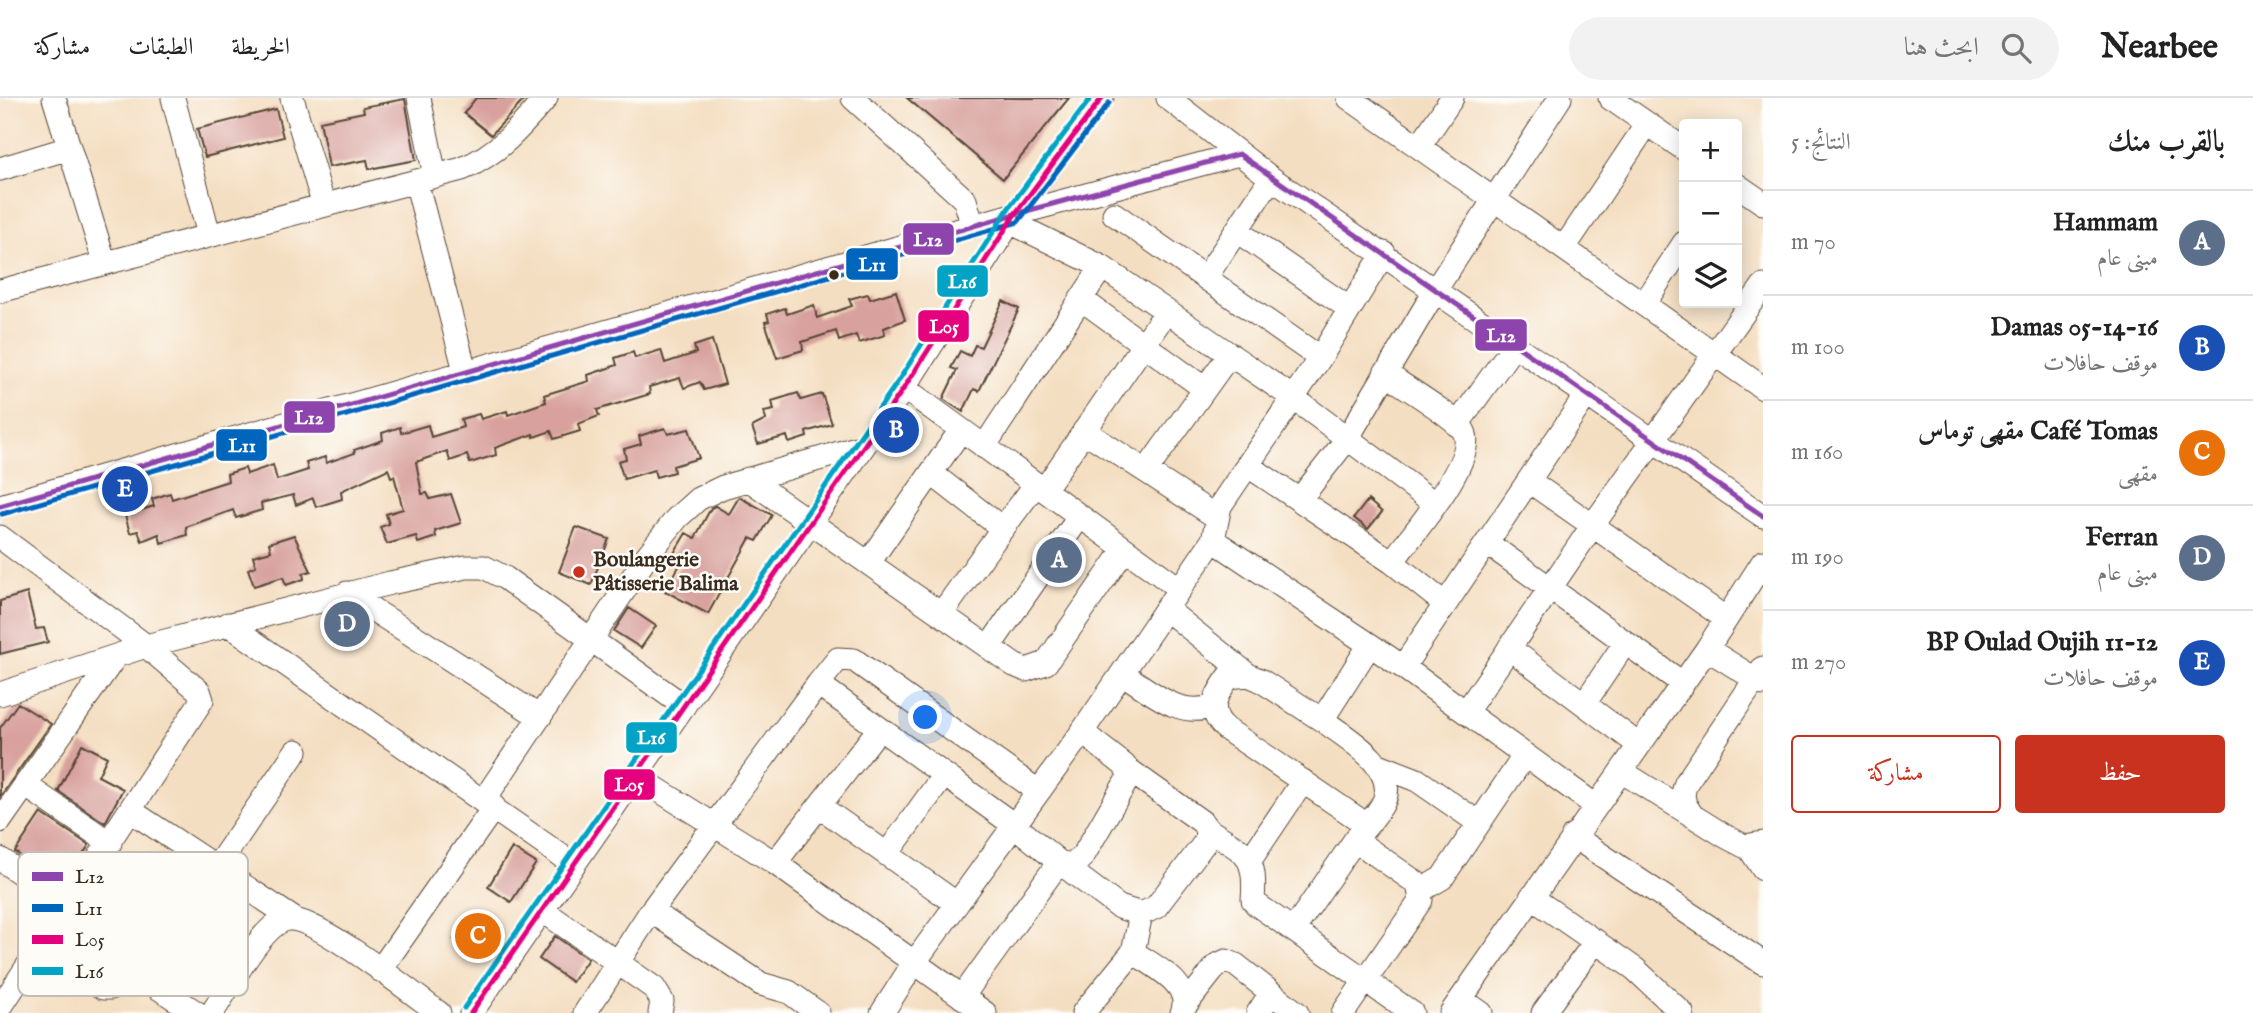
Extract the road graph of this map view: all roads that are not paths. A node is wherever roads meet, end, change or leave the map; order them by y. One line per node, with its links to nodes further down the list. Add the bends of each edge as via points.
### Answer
1 (54, 98): 16 (street)
2 (173, 98): 29 (street)
3 (292, 98): 23 (street)
4 (419, 98): 19 (street)
5 (546, 98): 19 (street, via 483,160)
6 (853, 98): 27 (street, via 965,200)
7 (1102, 98): 26 (street)
8 (1168, 98): 17 (street)
9 (1349, 98): 15 (street)
10 (1452, 98): 15 (street)
11 (1560, 98): 22 (street)
12 (1610, 98): 13 (street)
13 (1647, 124): 14 (street); 31 (street)
14 (1679, 146)
15 (1419, 147): 22 (street)
16 (69, 148): 18 (street); 33 (street)
17 (1239, 154): 20 (street); 26 (street)
18 (0, 169)
19 (425, 178): 23 (street); 48 (street)
20 (1271, 178): 28 (street); 32 (street)
21 (1742, 188): 24 (street)
22 (1493, 199): 31 (street); 37 (street)
23 (323, 203): 29 (street)
24 (1763, 203)
25 (1114, 215): 35 (street)
26 (1013, 218): 27 (street); 34 (street); 50 (street)
27 (973, 227): 48 (street)
28 (1237, 231): 35 (street); 41 (street)
29 (209, 235): 33 (street)
30 (1683, 245): 40 (street)
31 (1564, 248): 40 (street)
32 (1384, 253): 37 (street); 41 (street)
33 (104, 261): 38 (street)
34 (1102, 267): 39 (street); 42 (street)
35 (1206, 277): 47 (street)
36 (1763, 286): 46 (street)
37 (1436, 289): 44 (street); 49 (street)
38 (0, 291)
39 (1082, 299): 43 (street); 61 (street)
40 (1644, 304): 46 (street)
41 (1350, 309): 47 (street)
42 (1167, 312): 43 (street); 45 (street)
43 (1144, 344): 52 (street); 57 (street)
44 (1515, 344): 53 (street); 55 (street)
45 (1230, 354): 52 (street); 54 (street)
46 (1716, 355): 51 (street); 59 (street)
47 (1320, 358): 54 (street)
48 (465, 371): 70 (street)
49 (1385, 373): 55 (street); 58 (street)
50 (904, 388): 56 (street); 60 (street)
51 (1763, 388)
52 (1205, 389): 63 (street)
53 (1587, 394): 59 (street); 66 (street)
54 (1292, 397): 58 (street); 62 (street)
55 (1457, 425): 69 (street, via 1465,436 1466,454)
56 (961, 430): 61 (street); 64 (street)
57 (1084, 432): 63 (street); 67 (street)
58 (1347, 439): 68 (street); 69 (street)
59 (1654, 440): 73 (street); 75 (street)
60 (863, 446): 65 (street); 74 (street)
61 (984, 447): 67 (street)
62 (1247, 465): 68 (street); 72 (street)
63 (1146, 471): 72 (street)
64 (931, 473): 76 (street, via 999,525); 81 (street)
65 (748, 479): 74 (street); 92 (street, via 698,499 677,518)
66 (1529, 481): 75 (street); 79 (street)
67 (1040, 487): 71 (street); 76 (street)
68 (1300, 499): 82 (street)
69 (1434, 503): 82 (street)
70 (0, 506)
71 (1080, 516): 80 (street); 96 (street)
72 (1215, 516): 78 (street)
73 (1763, 516)
74 (813, 522): 81 (street); 108 (street)
75 (1593, 525): 85 (street); 90 (street)
76 (1000, 532): 89 (street)
77 (0, 537): 94 (street)
78 (1213, 540): 84 (street); 95 (street)
79 (1487, 543): 85 (street); 87 (street)
80 (1125, 549): 84 (street); 96 (street, via 1046,663 1026,670)
81 (870, 561): 89 (street)
82 (1392, 562): 87 (street)
83 (1763, 562): 90 (street)
84 (1180, 589): 88 (street)
85 (1549, 590): 93 (street); 97 (street)
86 (348, 593): 91 (street); 92 (street, via 437,572 484,567); 111 (street)
87 (1445, 604): 100 (street)
88 (1166, 609): 101 (street); 102 (street)
89 (942, 613): 96 (street)
90 (1725, 618): 98 (street)
91 (228, 624): 94 (street); 126 (street)
92 (591, 639): 108 (street); 111 (street)
93 (1625, 643): 104 (street); 107 (street)
94 (146, 646): 99 (street); 129 (street, via 200,691 202,700)
95 (1369, 646): 100 (street); 112 (street)
96 (989, 647)
97 (1509, 648): 107 (street); 110 (street)
98 (1707, 649): 103 (street); 104 (street)
99 (115, 657): 106 (street); 124 (street)
100 (1403, 667): 110 (street)
101 (1123, 674): 109 (street, via 1179,708); 114 (street)
102 (1248, 675): 109 (street, via 1229,677); 112 (street)
103 (1761, 677): 130 (street, via 1686,783 1684,805)
104 (1682, 683): 115 (street)
105 (818, 684): 113 (street); 125 (street, via 838,659 854,660); 133 (street)
106 (0, 694)
107 (1584, 704): 115 (street)
108 (684, 706): 122 (street)
109 (1213, 706): 123 (street, via 1226,729)
110 (1466, 712): 117 (street)
111 (540, 718): 126 (street)
112 (1322, 720): 118 (street)
113 (878, 730): 121 (street); 127 (street)
114 (1082, 732): 119 (street); 125 (street)
115 (1639, 745): 120 (street)
116 (296, 751): 142 (street)
117 (1525, 755): 128 (street); 132 (street)
118 (1376, 764): 132 (street, via 1417,780); 136 (street, via 1387,795)
119 (1129, 770): 135 (street); 146 (street, via 1130,781 1083,856 1074,864)
120 (1621, 771): 128 (street); 130 (street)
121 (944, 775): 134 (street); 143 (street)
122 (636, 776): 133 (street); 148 (street)
123 (1303, 782): 136 (street); 145 (street)
124 (25, 785): 131 (street); 138 (street)
125 (1038, 791): 134 (street)
126 (489, 804): 148 (street); 166 (street)
127 (819, 806): 143 (street); 147 (street)
128 (1596, 806): 137 (street)
129 (131, 811): 138 (street); 141 (street)
130 (1692, 815): 139 (street, via 1725,836)
131 (0, 821)
132 (1479, 823): 152 (street, via 1442,878)
133 (714, 824): 147 (street); 156 (street)
134 (1014, 825): 146 (street); 154 (street)
135 (1207, 829): 145 (street); 157 (street, via 1206,841 1156,907)
136 (1361, 833): 152 (street, via 1418,884); 159 (street)
137 (1573, 836): 153 (street); 165 (street)
138 (110, 843): 140 (street)
139 (1755, 845): 149 (street)
140 (104, 852)
141 (192, 852)
142 (219, 852)
143 (887, 855): 154 (street)
144 (0, 859): 150 (street)
145 (1250, 860): 159 (street, via 1255,877 1253,900)
146 (1059, 862): 157 (street, via 1119,907); 172 (street)
147 (775, 863): 164 (street)
148 (573, 864): 155 (street)
149 (1763, 869)
150 (18, 871)
151 (248, 889): 158 (street)
152 (1420, 891): 167 (street, via 1418,908)
153 (1531, 897): 160 (street); 173 (street)
154 (957, 904): 164 (street)
155 (542, 910): 163 (street); 180 (street)
156 (651, 911): 163 (street); 183 (street, via 761,984 789,992)
157 (1141, 914): 161 (street)
158 (294, 919): 162 (street, via 283,920 268,931); 166 (street, via 331,935)
159 (1294, 929): 167 (street)
160 (1597, 941): 175 (street, via 1635,969); 192 (street)
161 (1133, 952): 176 (street, via 1180,987); 186 (street)
162 (248, 960)
163 (617, 960): 181 (street); 182 (street, via 654,988 662,1001)
164 (914, 963): 172 (street); 184 (street)
165 (1763, 963)
166 (380, 971): 179 (street)
167 (1368, 981): 189 (street); 190 (street)
168 (18, 982): 174 (street)
169 (1271, 993): 176 (street, via 1226,961 1217,965); 187 (street); 188 (street)
170 (171, 996): 177 (street)
171 (224, 996): 178 (street)
172 (962, 997): 185 (street)
173 (1456, 1006): 191 (street)
174 (0, 1009)
175 (1670, 1009)
176 (1183, 1010)
177 (197, 1013)
178 (212, 1013)
179 (439, 1013)
180 (471, 1013)
181 (585, 1013)
182 (660, 1013)
183 (818, 1013)
184 (882, 1013)
185 (985, 1013)
186 (1083, 1013)
187 (1258, 1013)
188 (1297, 1013)
189 (1343, 1013)
190 (1412, 1013)
191 (1481, 1013)
192 (1543, 1013)

